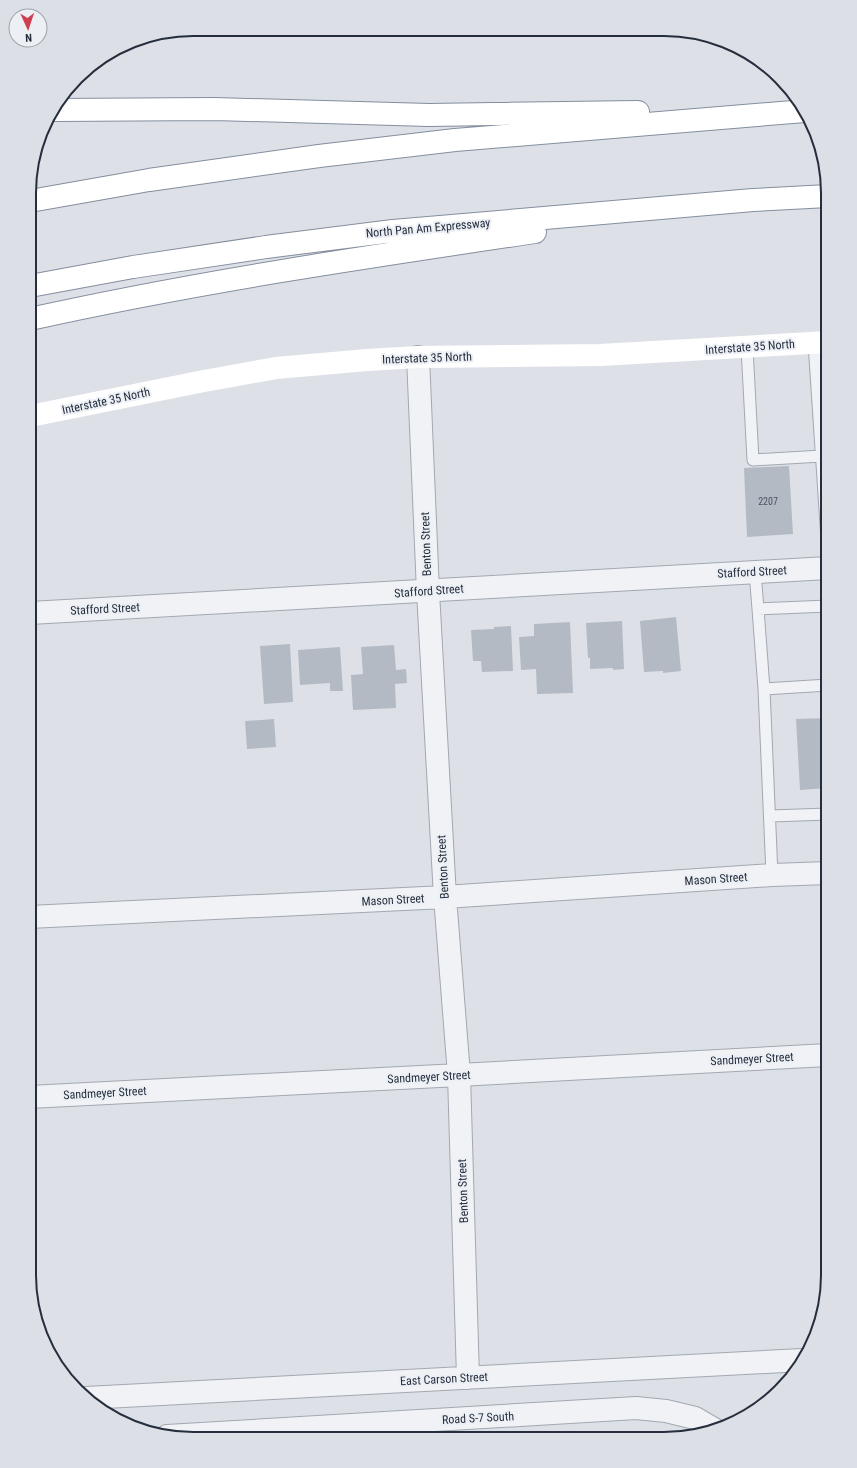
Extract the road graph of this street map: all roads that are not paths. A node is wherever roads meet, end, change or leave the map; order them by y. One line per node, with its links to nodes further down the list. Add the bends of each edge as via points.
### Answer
1 (60, 110): 2 (main road, via 215,110 429,115)
2 (797, 110)
3 (798, 111): 5 (main road, via 455,140 149,180)
4 (821, 196): 6 (main road, North Pan Am Expressway)
5 (36, 200)
6 (753, 200): 7 (main road, North Pan Am Expressway, via 393,231 133,267); 8 (main road, via 293,269)
7 (36, 285)
8 (36, 318)
9 (821, 343): 10 (main road, Interstate 35 North)
10 (747, 348): 11 (main road, Interstate 35 North, via 600,355); 13 (lane, via 753,460)
11 (418, 357): 12 (main road, Interstate 35 North, via 276,368); 16 (street, Benton Street)
12 (36, 415)
13 (821, 451)
14 (821, 568): 15 (street, Stafford Street)
15 (755, 572): 16 (street, Stafford Street, via 570,581); 18 (lane)
16 (428, 592): 19 (street, Stafford Street); 26 (street, Benton Street)
17 (821, 606): 18 (lane)
18 (758, 608): 21 (lane)
19 (36, 613)
20 (821, 685): 21 (lane)
21 (764, 689): 23 (lane)
22 (821, 814): 23 (lane)
23 (770, 816): 25 (lane)
24 (821, 873): 25 (street, Mason Street)
25 (772, 875): 26 (street, Mason Street)
26 (445, 897): 27 (street, Mason Street); 29 (street, Benton Street)
27 (36, 917)
28 (821, 1055): 29 (street, Sandmeyer Street)
29 (459, 1076): 30 (street, Sandmeyer Street); 32 (street, Benton Street)
30 (36, 1097)
31 (796, 1360): 32 (street, East Carson Street)
32 (468, 1378): 33 (street, East Carson Street)
33 (94, 1398)
34 (709, 1426): 35 (street, Road S-7 South, via 695,1418 666,1411 636,1408)
35 (234, 1432)

